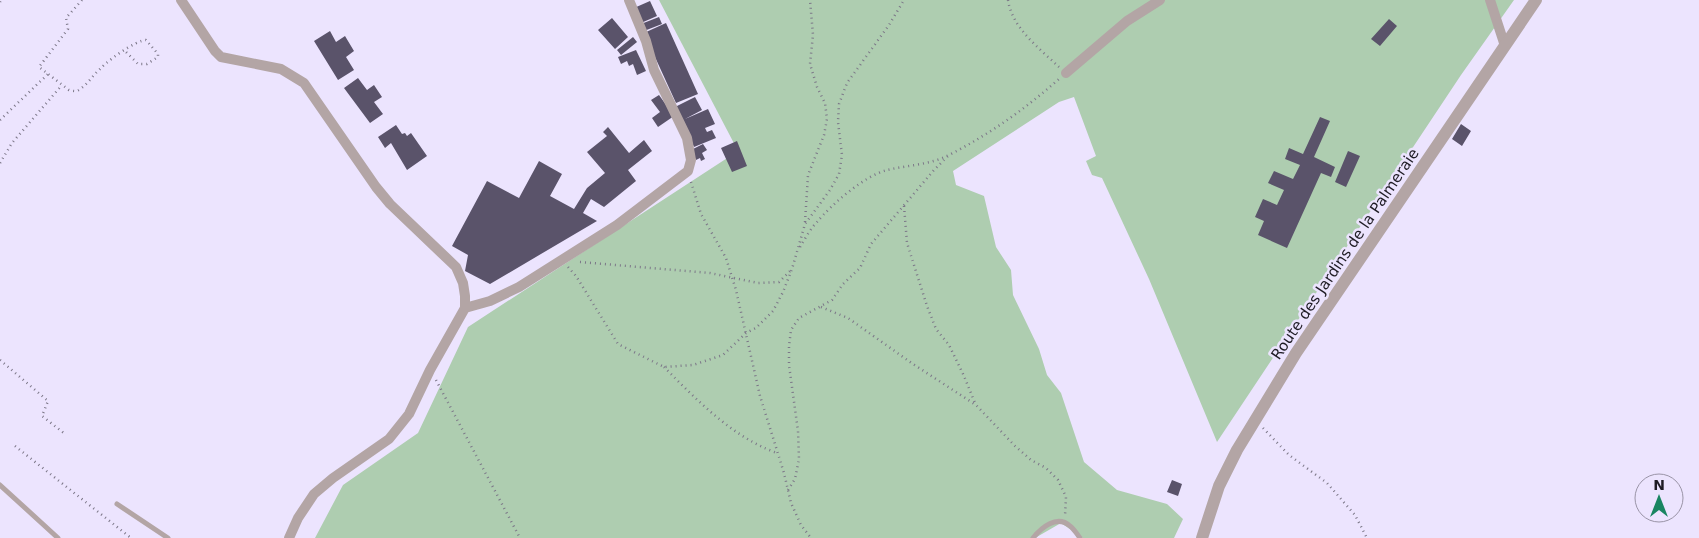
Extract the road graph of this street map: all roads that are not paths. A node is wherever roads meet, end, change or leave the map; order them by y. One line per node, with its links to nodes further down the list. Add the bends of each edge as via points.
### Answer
1 (181, 0): 8 (street, via 221,57 281,69 304,83 390,204 456,267 466,296)
2 (629, 0): 8 (street, via 654,70 687,138 691,160 688,172 617,225 519,287 490,301)
3 (1160, 0): 7 (street, via 1127,21)
4 (1490, 0): 6 (street)
5 (1536, 0): 6 (street, Route des Jardins de la Palmeraie)
6 (1505, 46): 16 (street, Route des Jardins de la Palmeraie, via 1302,345 1256,419 1219,486)
7 (1066, 73)
8 (465, 308): 13 (street, via 409,414 389,439 314,494)
9 (0, 486): 11 (lane)
10 (117, 504): 12 (lane)
11 (58, 538)
12 (168, 538)
13 (289, 538)
14 (1032, 538): 15 (lane, via 1045,524 1059,521 1069,525)
15 (1080, 538)
16 (1202, 538)

